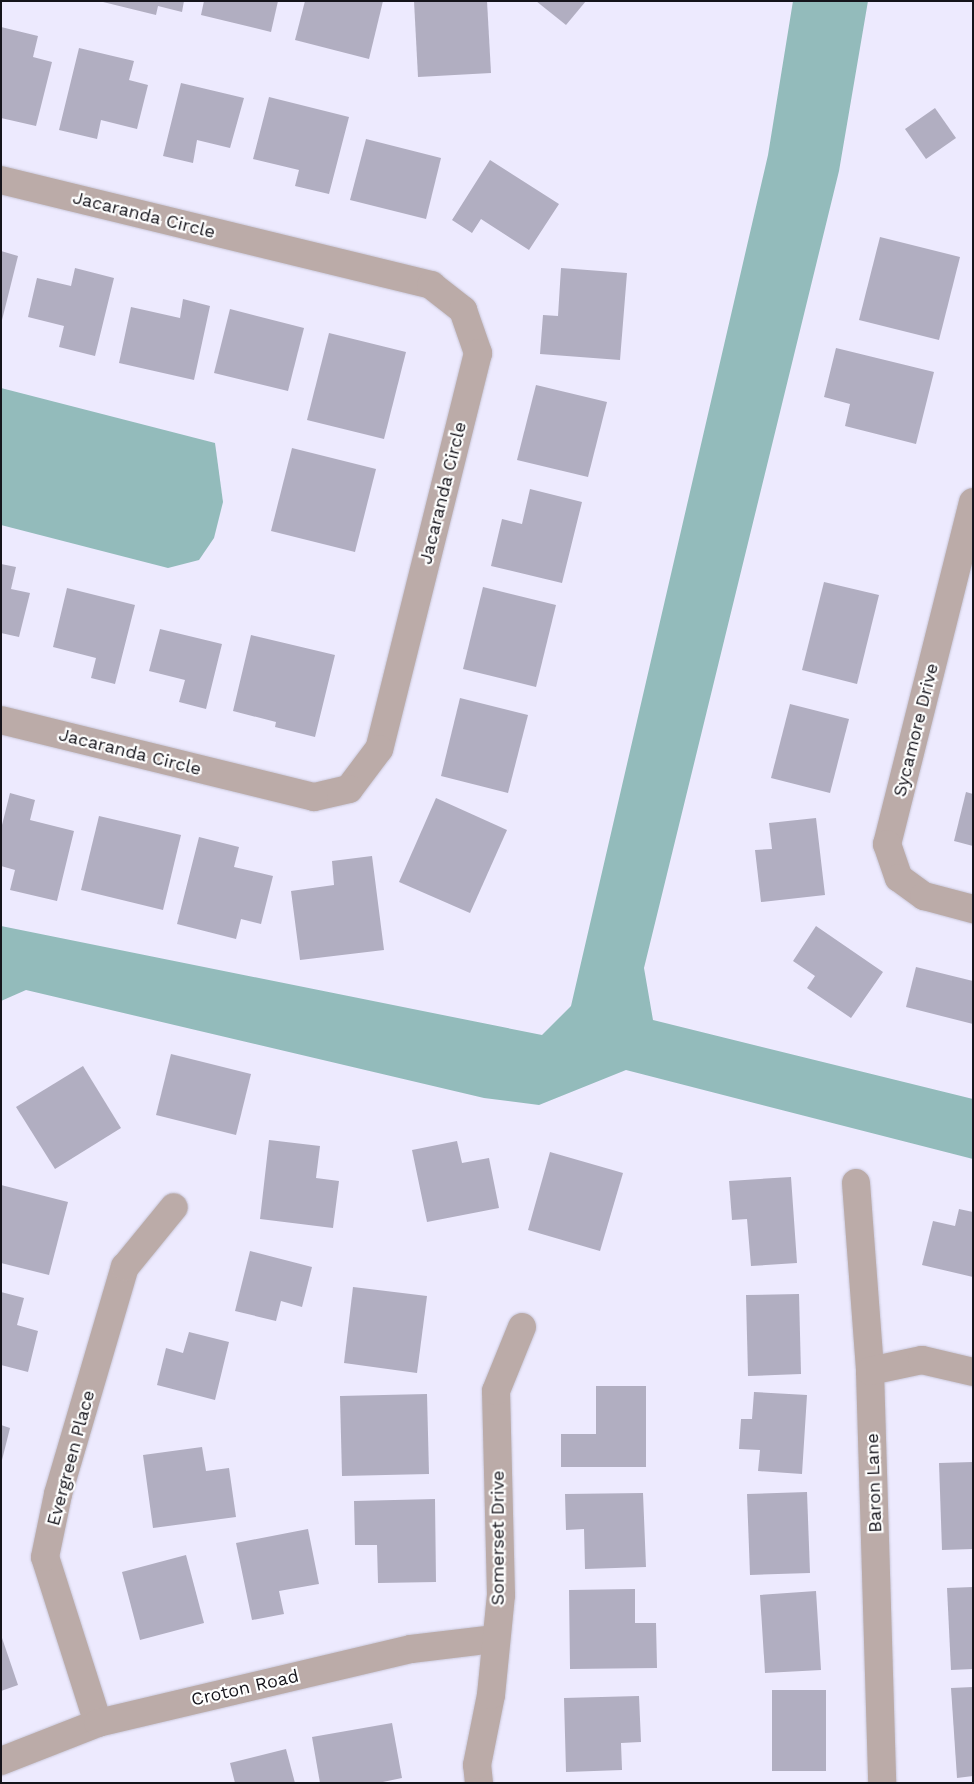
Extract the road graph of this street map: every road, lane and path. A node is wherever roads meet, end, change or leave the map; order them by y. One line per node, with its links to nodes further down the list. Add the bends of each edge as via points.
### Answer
1 (1, 180): 3 (street, Jacaranda Circle, via 431,286 463,310 478,353 379,749 349,789 314,797)
2 (972, 511): 4 (street, Sycamore Drive, via 887,844 899,878 924,896)
3 (1, 720)
4 (973, 908)
5 (856, 1183): 8 (street, Baron Lane)
6 (174, 1207): 11 (street, Evergreen Place, via 125,1266 58,1494 45,1557)
7 (522, 1327): 10 (street, Somerset Drive, via 496,1391 500,1595)
8 (870, 1371): 9 (street, via 922,1360); 14 (street, Baron Lane)
9 (973, 1372)
10 (495, 1638): 11 (street, Croton Road, via 411,1649); 13 (street, Somerset Drive, via 491,1695 477,1765)
11 (98, 1724): 12 (street, Croton Road)
12 (1, 1762)
13 (479, 1783)
14 (882, 1783)

